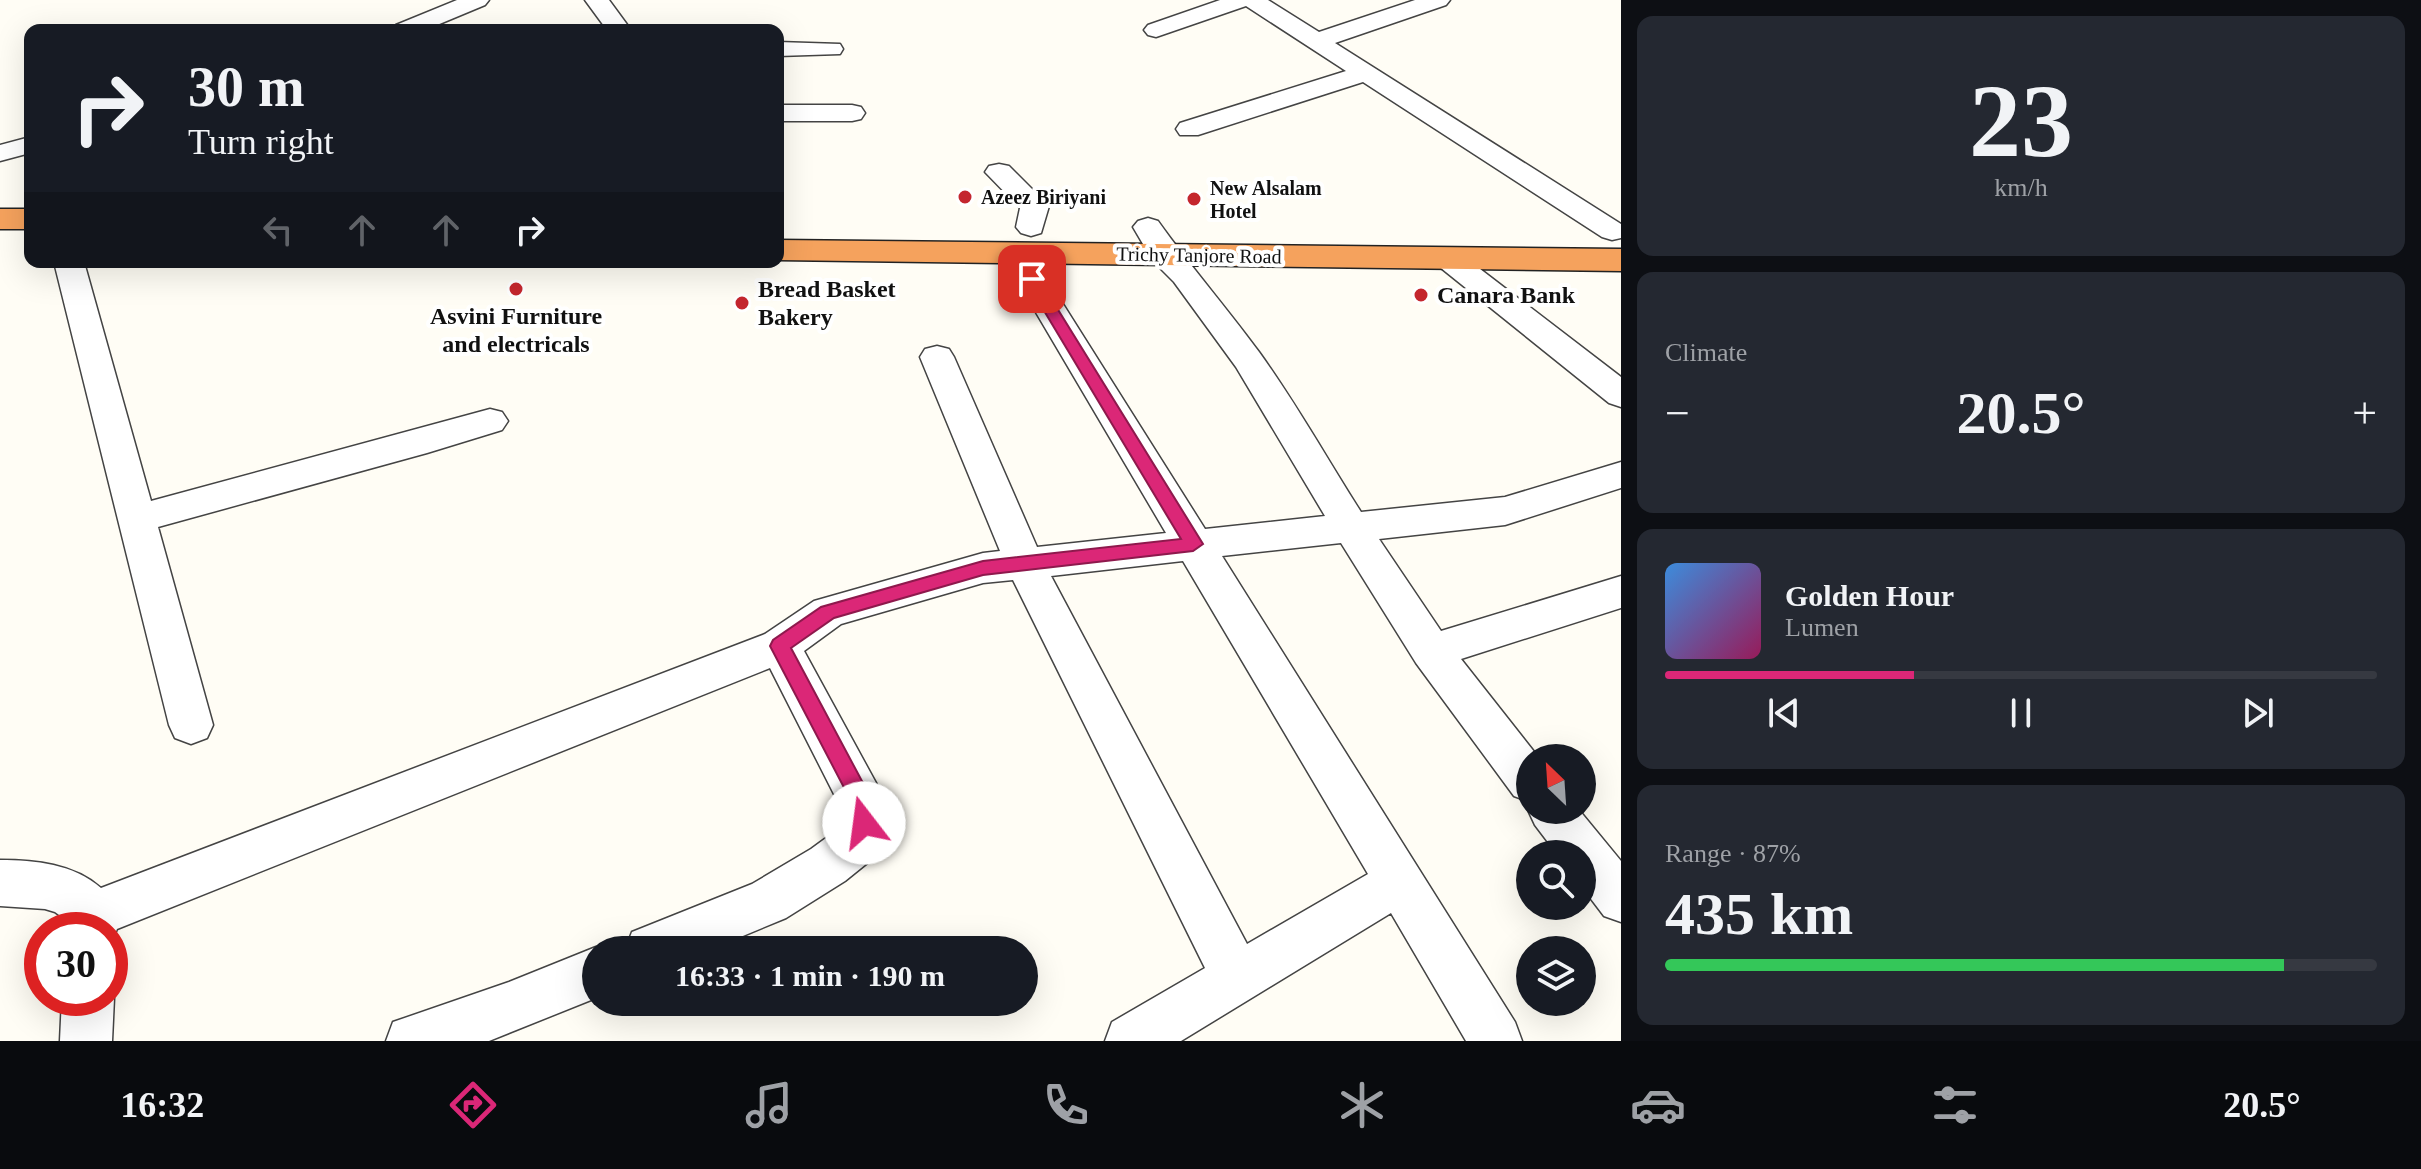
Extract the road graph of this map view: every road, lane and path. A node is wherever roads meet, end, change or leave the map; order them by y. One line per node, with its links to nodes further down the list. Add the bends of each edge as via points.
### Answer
1 (477, 0): 6 (street)
2 (597, 0): 7 (street)
3 (1242, 0): 8 (street)
4 (1252, 0): 9 (street)
5 (1438, 0): 9 (street)
6 (419, 24)
7 (615, 24)
8 (1156, 30)
9 (1316, 41): 12 (street)
10 (784, 49): 11 (street)
11 (831, 49)
12 (1365, 73): 15 (street); 24 (street)
13 (784, 113): 14 (street)
14 (852, 113)
15 (1189, 129)
16 (24, 147): 17 (street)
17 (0, 153)
18 (999, 172): 22 (street, via 1035,206)
19 (0, 219): 20 (highway)
20 (24, 219)
21 (784, 226): 22 (highway, Trichy Tanjore Road)
22 (1024, 240): 23 (highway, Trichy Tanjore Road); 27 (highway, Trichy Tanjore Road); 36 (street)
23 (1156, 241): 24 (highway, Trichy Tanjore Road); 28 (highway, Trichy Tanjore Road); 35 (street, via 1249,362)
24 (1618, 241): 28 (highway, Trichy Tanjore Road)
25 (0, 243): 26 (highway)
26 (24, 243)
27 (784, 250)
28 (1447, 258): 31 (street)
29 (71, 268): 34 (street)
30 (937, 357): 37 (street)
31 (1621, 395)
32 (490, 421): 34 (street)
33 (1621, 475): 35 (street, via 1505,511)
34 (137, 519): 41 (street)
35 (1351, 528): 36 (street); 40 (street)
36 (1193, 544): 37 (street); 45 (street)
37 (1024, 562): 39 (street, via 983,568 828,612); 52 (street)
38 (1621, 592): 40 (street)
39 (780, 646): 49 (street); 50 (street, via 860,798 864,823 854,845 828,865 769,901)
40 (1431, 651): 42 (street)
41 (191, 725)
42 (1516, 763)
43 (1567, 824): 44 (street)
44 (1606, 858): 47 (street)
45 (1399, 882): 52 (street); 57 (street)
46 (0, 883): 48 (street, via 58,889 81,899)
47 (1621, 899)
48 (87, 912)
49 (119, 912)
50 (684, 936)
51 (582, 978): 55 (street)
52 (1237, 978): 56 (street)
53 (87, 1016): 54 (street)
54 (86, 1041)
55 (412, 1041)
56 (1131, 1041)
57 (1496, 1041)

